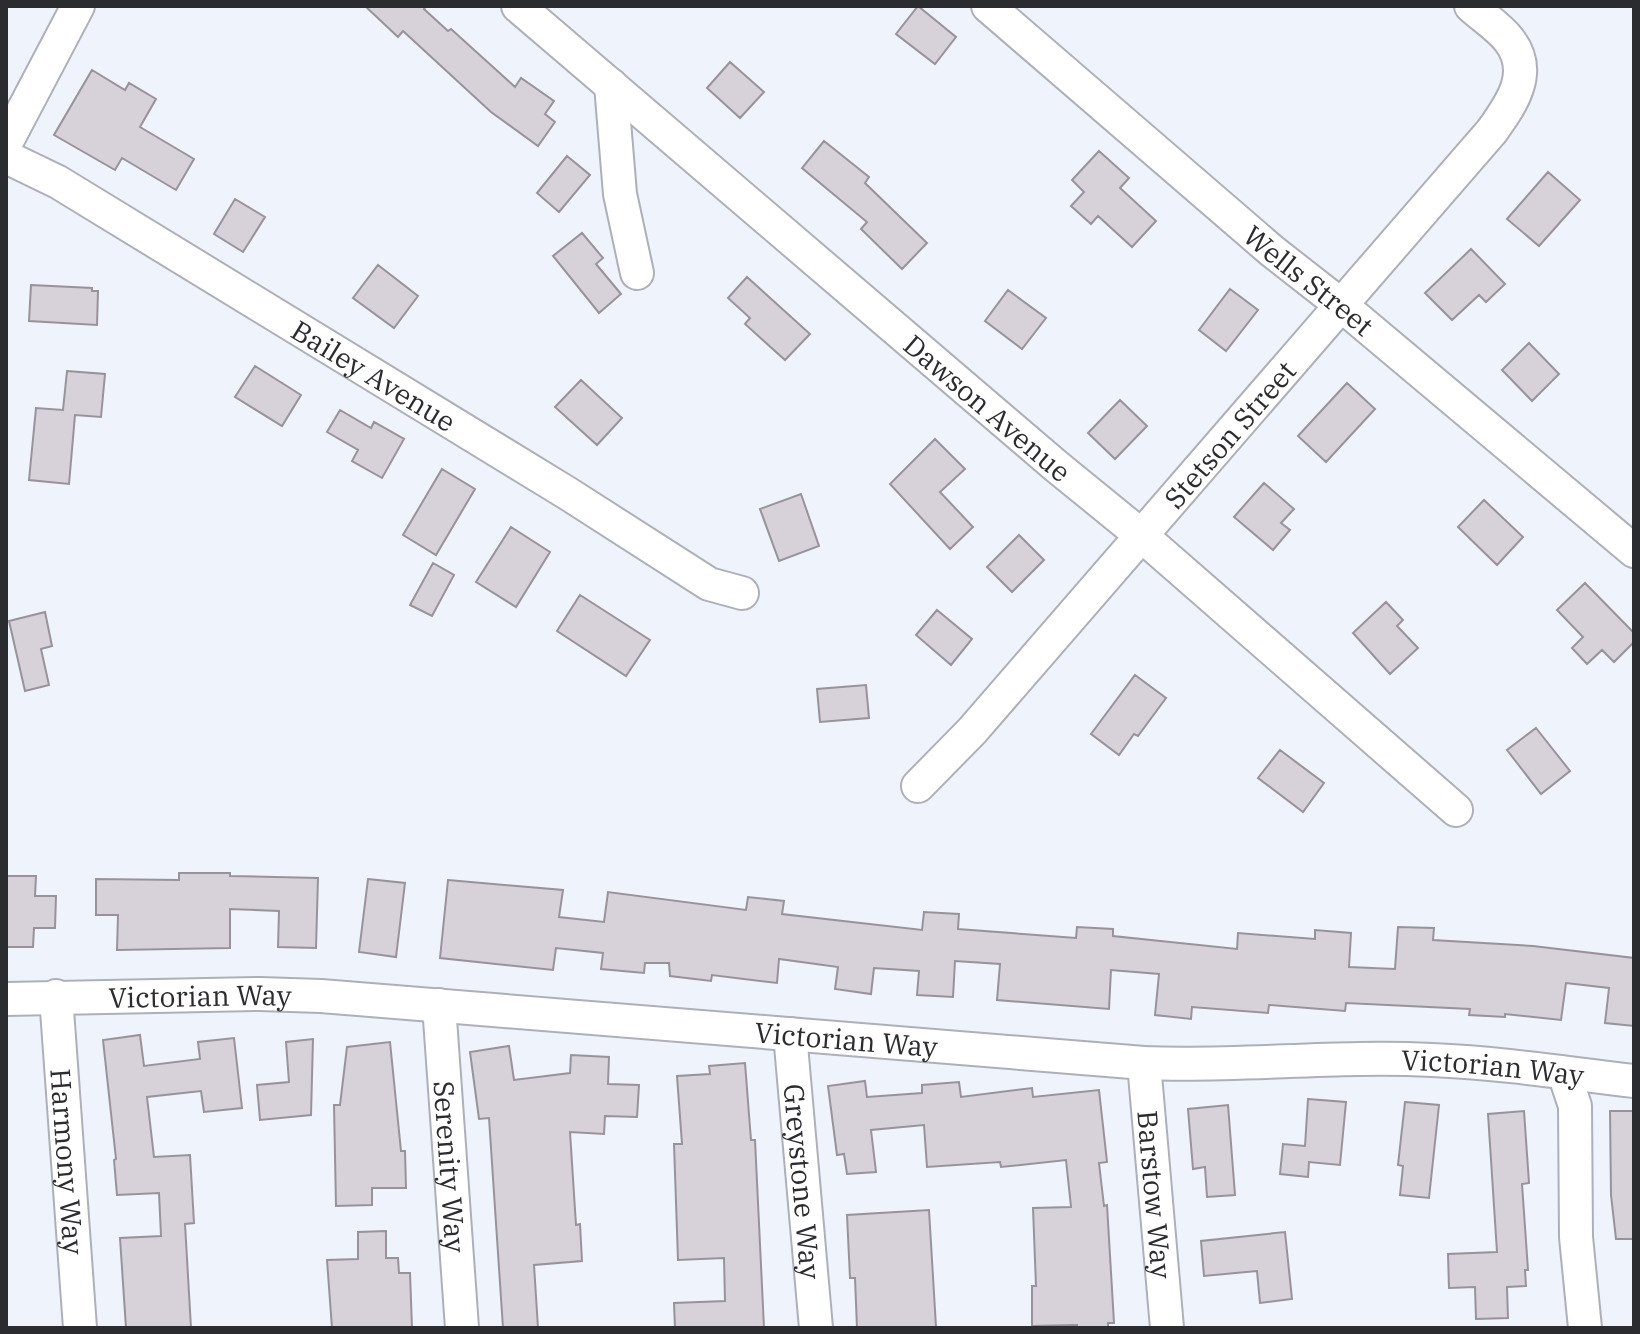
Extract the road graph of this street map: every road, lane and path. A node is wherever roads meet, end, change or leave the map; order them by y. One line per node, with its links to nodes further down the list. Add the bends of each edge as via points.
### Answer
1 (78, 6): 6 (street)
2 (518, 6): 5 (street, Dawson Avenue)
3 (988, 6): 9 (street, Wells Street)
4 (1471, 6): 9 (street, Stetson Street, via 1510,40 1522,71 1512,103)
5 (611, 85): 8 (street, via 620,194); 10 (street, Dawson Avenue)
6 (6, 143)
7 (6, 157): 12 (street, Bailey Avenue, via 58,182 709,584)
8 (637, 273)
9 (1341, 305): 10 (street, Stetson Street); 11 (street, Wells Street)
10 (1142, 536): 13 (street, Stetson Street); 14 (street, Dawson Avenue)
11 (1634, 551)
12 (742, 593)
13 (918, 786)
14 (1456, 810)
15 (56, 996): 16 (street, Victorian Way); 17 (street, Victorian Way, via 260,994); 22 (street, Harmony Way)
16 (6, 999)
17 (439, 1005): 18 (street, Victorian Way); 23 (street, Serenity Way)
18 (790, 1034): 19 (street, Victorian Way); 24 (street, Greystone Way)
19 (1144, 1063): 20 (street, Victorian Way, via 1431,1060); 25 (street, Barstow Way)
20 (1564, 1073): 21 (street, Victorian Way); 26 (street, via 1575,1106 1576,1237)
21 (1634, 1081)
22 (80, 1328)
23 (462, 1328)
24 (816, 1328)
25 (1167, 1328)
26 (1585, 1328)

